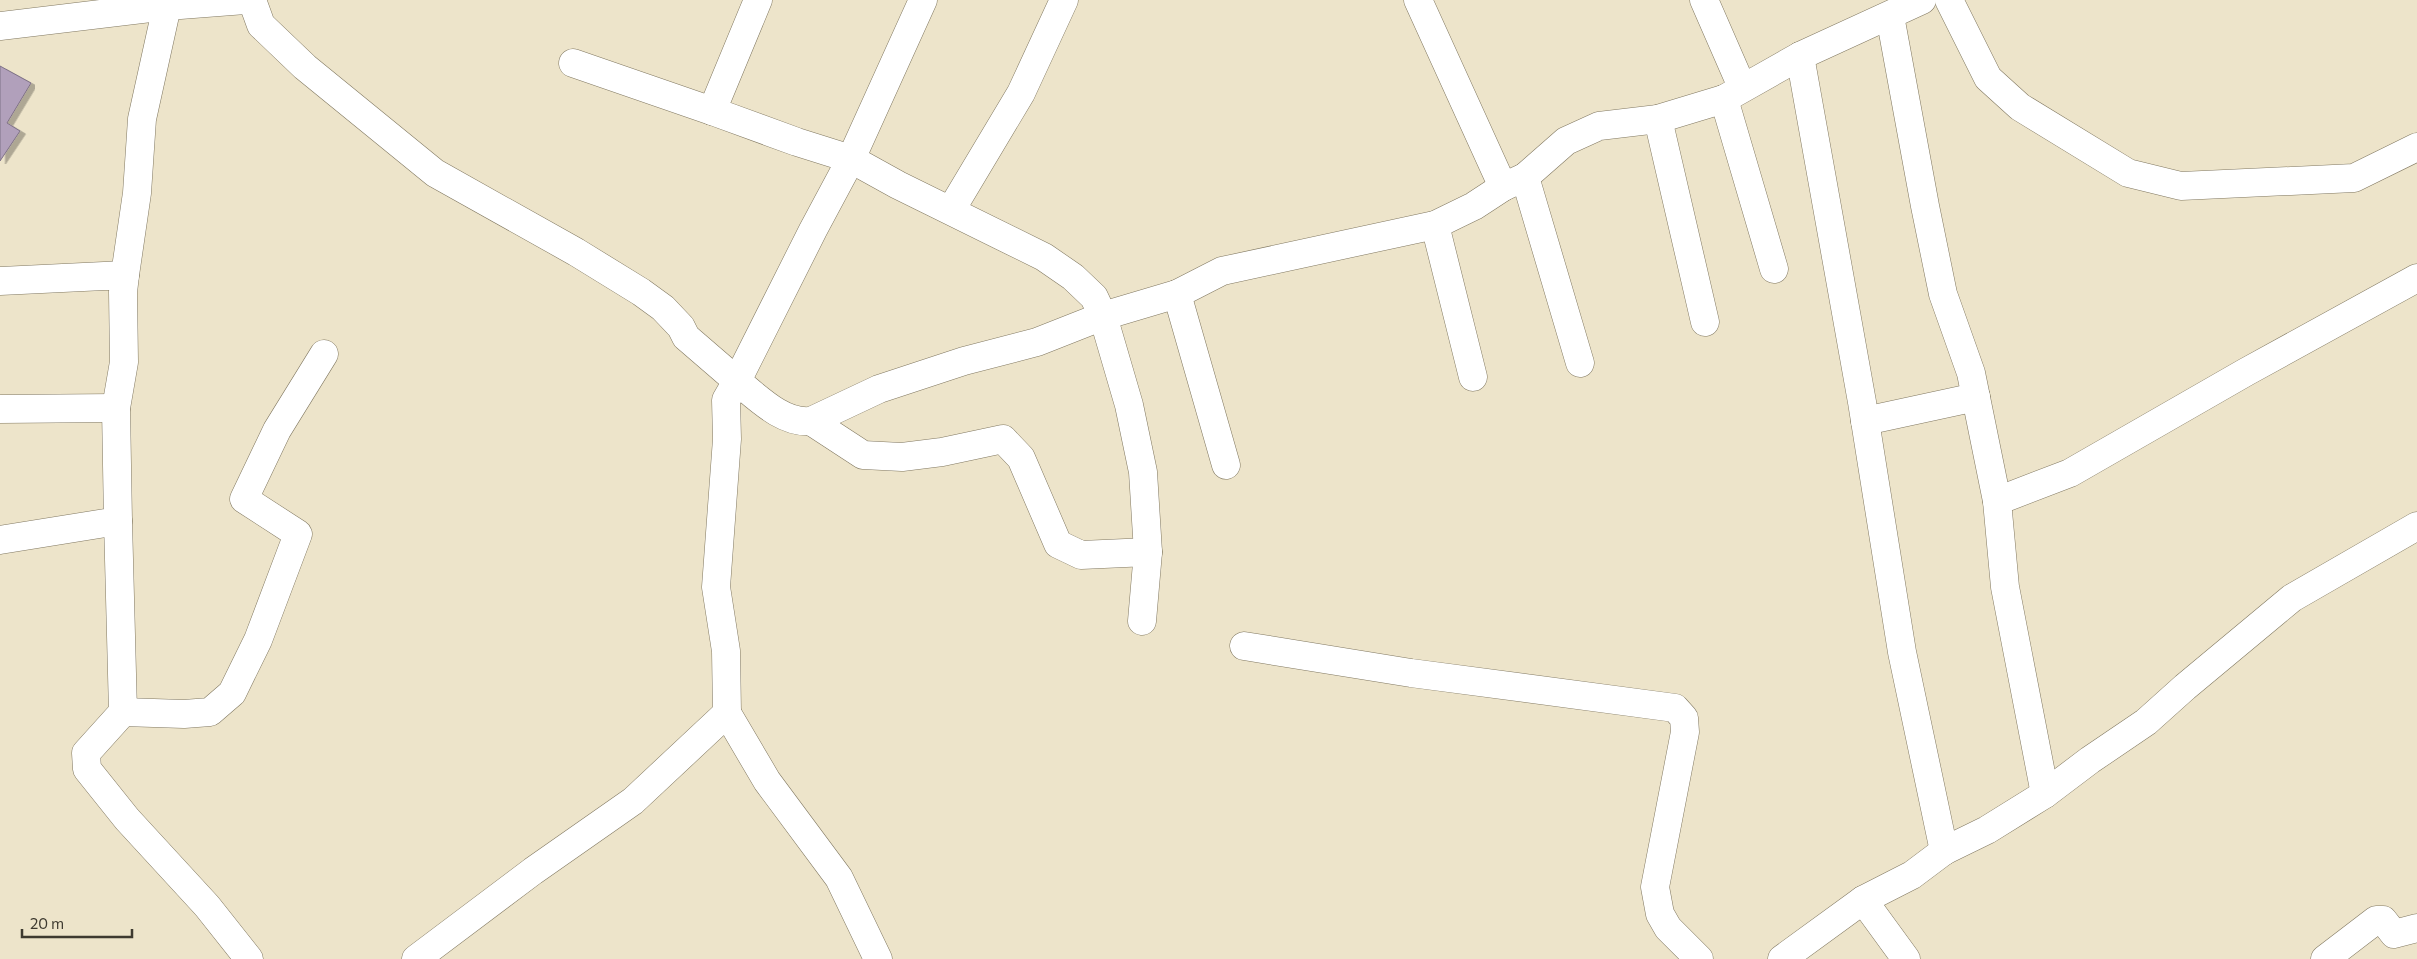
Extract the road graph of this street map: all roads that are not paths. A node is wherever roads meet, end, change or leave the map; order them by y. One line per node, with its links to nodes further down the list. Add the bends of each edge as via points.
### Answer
1 (245, 0): 10 (street)
2 (252, 0): 33 (street, via 261,26 304,67 435,173 641,292 663,308 681,326 686,337)
3 (758, 0): 16 (street)
4 (923, 0): 19 (street)
5 (1064, 0): 21 (street, via 1021,93)
6 (1418, 0): 20 (street)
7 (1704, 0): 15 (street)
8 (1922, 0): 11 (street)
9 (1949, 0): 18 (street, via 1988,78 2020,107 2128,173 2181,186 2354,178)
10 (166, 3): 12 (street); 24 (street, via 142,119 137,193)
11 (1890, 16): 13 (street); 34 (street, via 1943,294 1971,373)
12 (0, 26)
13 (1800, 56): 15 (street); 38 (street)
14 (573, 64): 16 (street)
15 (1733, 93): 17 (street); 23 (street)
16 (712, 111): 19 (street)
17 (1658, 119): 20 (street, via 1598,126 1566,141); 29 (street)
18 (2417, 147)
19 (851, 159): 21 (street, via 898,186); 33 (street)
20 (1514, 182): 22 (street); 31 (street)
21 (951, 210): 28 (street, via 1044,257 1074,277 1094,297)
22 (1435, 225): 27 (street, via 1222,271); 32 (street)
23 (1774, 270)
24 (125, 275): 26 (street); 35 (street, via 124,362)
25 (2417, 278): 40 (street, via 2070,474)
26 (0, 281)
27 (1177, 294): 28 (street); 39 (street)
28 (1103, 316): 37 (street, via 1038,342 964,360 879,389); 44 (street, via 1130,405 1143,472)
29 (1704, 322)
30 (324, 354): 47 (street, via 277,430 244,499 298,534 258,640 232,693 210,712)
31 (1580, 363)
32 (1473, 377)
33 (737, 381): 37 (street, via 778,412 802,422); 48 (street, via 726,400 727,439 716,587 726,651)
34 (1976, 397): 38 (street); 40 (street)
35 (116, 408): 36 (street); 41 (street)
36 (0, 409)
37 (812, 421): 44 (street, via 864,455 902,457 1003,439 1022,458 1058,544 1081,555)
38 (1865, 421): 50 (street, via 1902,652)
39 (1226, 465)
40 (1997, 501): 49 (street, via 2005,587)
41 (118, 521): 43 (street); 47 (street)
42 (2417, 526): 49 (street, via 2292,598 2146,722)
43 (0, 540)
44 (1148, 552): 45 (street)
45 (1142, 621)
46 (1244, 646): 56 (street, via 1411,673 1675,708 1684,718 1685,732 1656,887 1660,914 1668,928)
47 (123, 712): 53 (street, via 86,753 87,769)
48 (727, 713): 54 (street, via 634,801 533,871); 55 (street, via 767,781 839,878)
49 (2045, 794): 50 (street, via 1987,830)
50 (1944, 851): 51 (street, via 1912,875)
51 (1863, 900): 57 (street); 58 (street)
52 (2417, 928): 59 (street, via 2394,934 2382,920 2376,920)
53 (249, 959)
54 (416, 959)
55 (878, 959)
56 (1699, 959)
57 (1782, 959)
58 (1906, 959)
59 (2325, 959)

